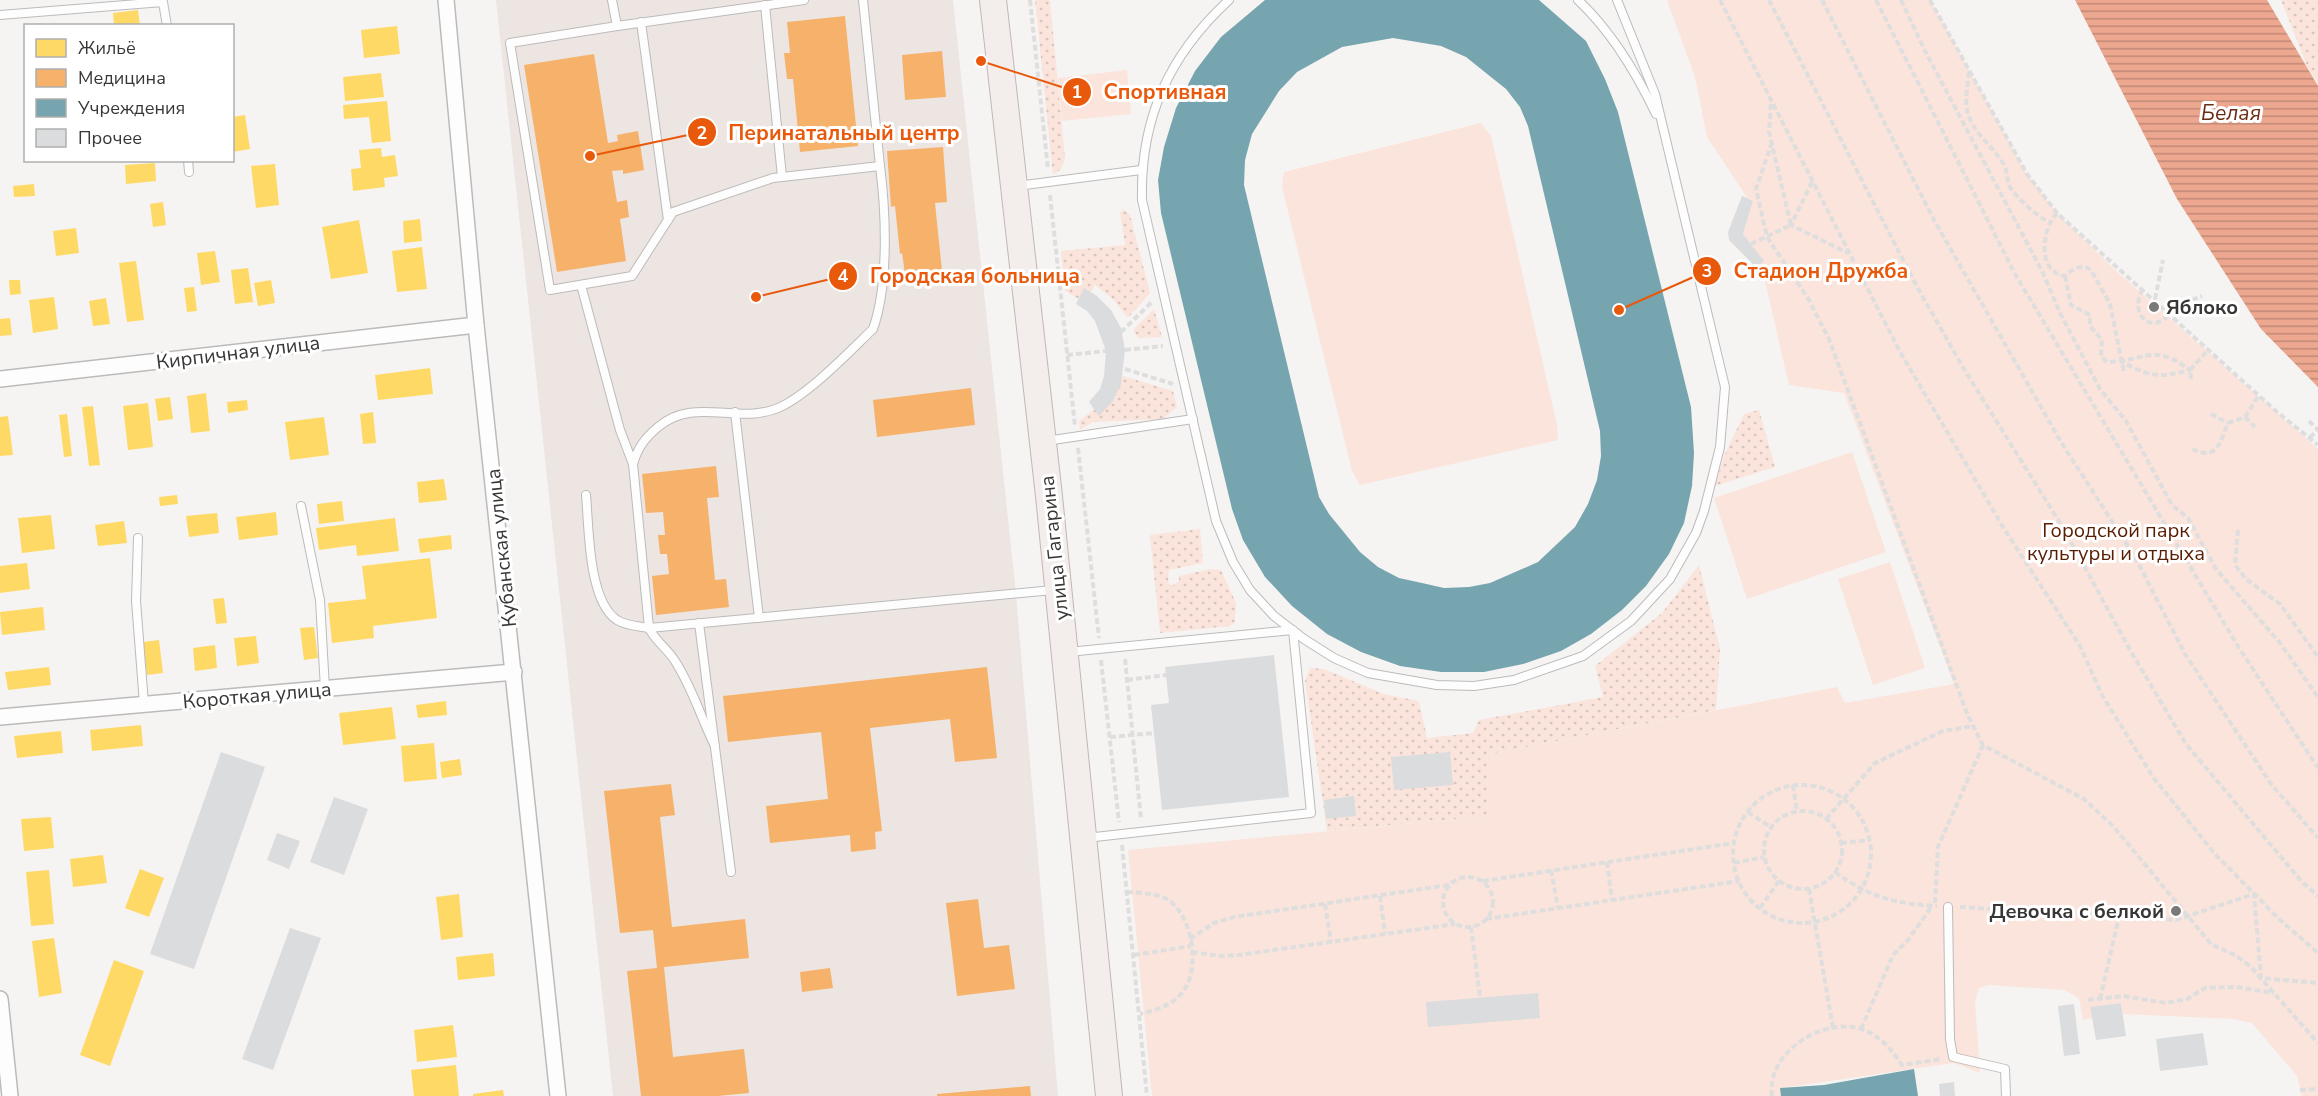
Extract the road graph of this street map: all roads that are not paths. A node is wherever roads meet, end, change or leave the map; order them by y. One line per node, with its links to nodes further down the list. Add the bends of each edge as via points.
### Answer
1 (446, 0): 24 (street, Кубанская улица)
2 (612, 0): 14 (lane)
3 (804, 0): 9 (lane)
4 (863, 0): 17 (lane)
5 (993, 0): 21 (main road, улица Гагарина)
6 (1229, 0): 18 (lane, via 1194,38 1161,90 1144,142)
7 (1578, 0): 15 (lane, via 1597,18 1621,52)
8 (1617, 0): 15 (lane, via 1655,94)
9 (791, 1): 10 (lane)
10 (765, 5): 12 (lane); 20 (lane)
11 (0, 15): 13 (lane, via 163,2)
12 (641, 22): 14 (lane); 22 (lane)
13 (167, 24)
14 (617, 26): 23 (lane, via 510,44 550,290)
15 (1663, 126): 37 (lane, via 1725,387 1720,447 1704,511 1670,579 1632,621 1583,656 1514,680 1474,686 1437,685 1368,674 1334,658)
16 (188, 162): 19 (lane)
17 (880, 166): 20 (lane); 26 (lane, via 885,209 883,262 873,329 796,398 776,409)
18 (1141, 170): 21 (lane); 27 (lane, via 1142,200)
19 (189, 172)
20 (782, 177): 22 (lane, via 673,212)
21 (1013, 186): 28 (main road, улица Гагарина)
22 (668, 220): 23 (lane, via 632,276)
23 (581, 285): 29 (lane)
24 (476, 325): 25 (street, Кирпичная улица); 39 (street, Кубанская улица)
25 (0, 379)
26 (735, 412): 29 (lane, via 692,412 664,422 638,448); 34 (lane)
27 (1193, 419): 28 (lane); 37 (lane, via 1216,521 1233,562 1250,590)
28 (1043, 441): 33 (main road, улица Гагарина)
29 (633, 464): 36 (lane)
30 (586, 495): 36 (lane, via 594,571 606,610 629,626)
31 (301, 506): 40 (lane, via 320,600)
32 (138, 538): 41 (lane, via 136,601)
33 (1058, 589): 34 (lane); 38 (main road, улица Гагарина)
34 (759, 618): 35 (lane)
35 (699, 623): 36 (lane); 43 (lane)
36 (649, 628): 43 (lane, via 682,673)
37 (1293, 630): 38 (lane); 44 (lane, via 1311,813)
38 (1064, 652): 44 (main road, улица Гагарина)
39 (514, 672): 40 (street, Короткая улица); 49 (street, Кубанская улица)
40 (326, 689): 41 (street, Короткая улица)
41 (144, 705): 42 (street, Короткая улица)
42 (0, 717)
43 (715, 746): 45 (lane)
44 (1083, 838): 50 (main road, улица Гагарина)
45 (731, 872)
46 (1948, 907): 51 (lane, via 1953,1057 2005,1069)
47 (0, 999): 48 (street)
48 (10, 1096)
49 (558, 1096)
50 (1109, 1096)
51 (2006, 1096)

